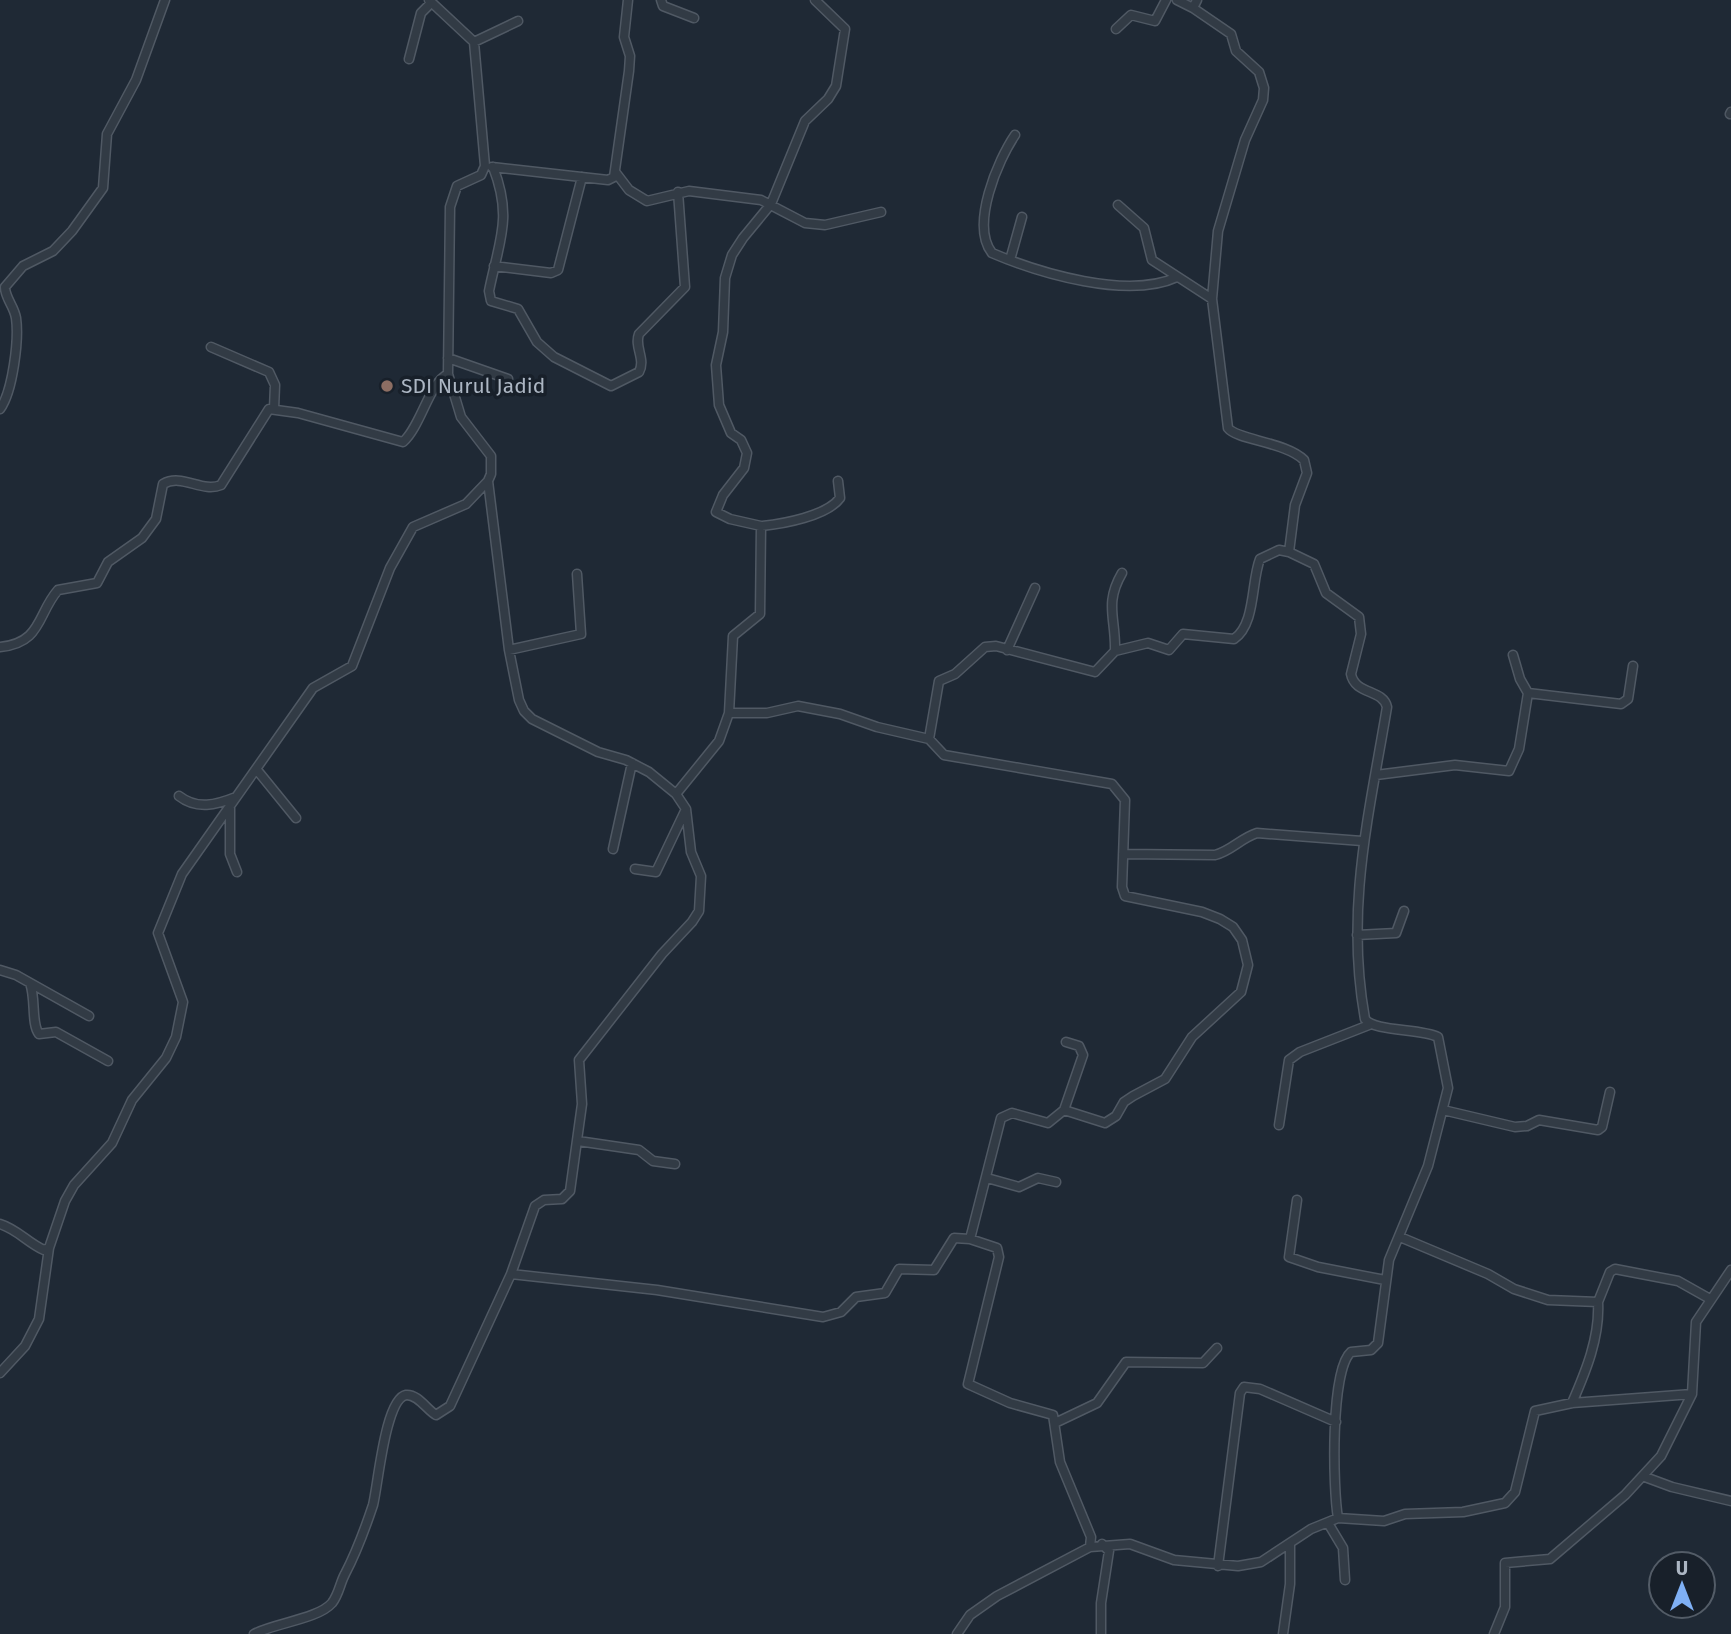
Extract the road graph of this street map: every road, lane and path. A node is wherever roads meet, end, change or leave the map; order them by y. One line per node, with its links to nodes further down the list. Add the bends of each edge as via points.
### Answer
1 (165, 0): 31 (street, via 136,80 107,134 103,187 72,231 52,251 23,266 5,287 16,318 17,338)
2 (628, 0): 16 (street, via 624,37 629,71)
3 (661, 0): 9 (street, via 663,6)
4 (815, 0): 19 (street, via 844,27 841,66 828,99 805,121)
5 (1166, 0): 11 (street, via 1155,21 1131,15)
6 (1177, 0): 8 (street)
7 (429, 2): 12 (street); 13 (street, via 421,13)
8 (1195, 4): 26 (street, via 1231,34 1236,51 1259,72 1264,88 1220,223)
9 (694, 18)
10 (518, 21): 12 (street)
11 (1116, 29)
12 (474, 42): 15 (street)
13 (409, 59)
14 (1015, 135): 23 (street, via 985,209 988,247)
15 (489, 167): 17 (street); 24 (street, via 502,190 505,230); 28 (street, via 457,186 450,207)
16 (616, 173): 17 (street, via 608,180); 18 (street, via 629,190 647,201)
17 (582, 177): 24 (street, via 558,270)
18 (678, 192): 19 (street); 24 (street, via 685,287 639,334 639,372 615,386 554,357 537,342 518,309 491,301)
19 (771, 204): 21 (street, via 805,223 825,226); 35 (street, via 732,255 725,278 723,332 716,365 723,420 747,453 744,468 716,512)
20 (1118, 205): 25 (street, via 1144,228 1152,260)
21 (881, 212)
22 (1022, 217): 23 (street)
23 (1010, 260): 25 (street, via 1104,284 1143,287)
24 (494, 266)
25 (1177, 277): 26 (street)
26 (1212, 299): 36 (street, via 1228,428 1237,435 1282,446 1299,455 1307,466 1295,505)
27 (211, 347): 32 (street, via 269,372 275,385)
28 (448, 358): 29 (street); 30 (street)
29 (448, 374): 32 (street, via 403,442); 33 (street, via 461,417 491,456)
30 (508, 379)
31 (0, 409)
32 (274, 409): 40 (street, via 261,417 221,485 163,484 156,519 142,538 108,562 97,583 58,590 32,633 22,642)
33 (488, 481): 41 (street); 50 (street, via 466,504 413,527 390,568 352,666 313,688)
34 (838, 481): 35 (street, via 840,498 834,504 788,523)
35 (761, 526): 47 (street, via 760,614 733,636)
36 (1289, 552): 43 (street, via 1279,550 1260,559 1245,625 1234,639 1183,634 1169,650 1148,643); 51 (street, via 1314,564 1326,593 1359,617 1361,634 1352,681 1387,707)
37 (1122, 573): 43 (street, via 1110,598)
38 (578, 574): 41 (street, via 581,634)
39 (1034, 588): 42 (street)
40 (0, 647)
41 (509, 649): 49 (street, via 519,700 532,719)
42 (1007, 650): 43 (street, via 1094,672); 48 (street, via 985,647 955,674 939,681)
43 (1115, 651)
44 (1513, 655): 46 (street)
45 (1633, 666): 46 (street, via 1628,699 1621,704)
46 (1528, 693): 51 (street, via 1519,749 1509,771 1455,765)
47 (729, 713): 48 (street, via 767,713 798,706); 52 (street, via 717,746)
48 (929, 739): 59 (street, via 944,755 1112,784 1125,800)
49 (632, 763): 52 (street); 58 (street)
50 (257, 770): 54 (street); 56 (street)
51 (1376, 775): 57 (street)
52 (676, 794): 55 (street)
53 (179, 796): 54 (street, via 196,805)
54 (233, 801): 61 (street, via 230,854); 82 (street, via 182,874 158,933 183,1002 176,1037 166,1058 132,1100 116,1136 70,1193)
55 (686, 809): 60 (street, via 656,872); 74 (street, via 691,852 701,876 699,911 584,1051 578,1069 582,1104)
56 (296, 818)
57 (1362, 841): 59 (street, via 1257,833 1214,855); 63 (street)
58 (613, 849)
59 (1123, 854): 71 (street, via 1125,896 1202,912 1233,927 1242,940 1248,965 1246,981 1230,1006 1192,1037 1166,1079 1124,1102 1110,1121 1099,1122)
60 (635, 869)
61 (237, 872)
62 (1404, 911): 63 (street, via 1396,933)
63 (1357, 935): 67 (street, via 1362,1003)
64 (0, 970): 65 (street)
65 (30, 983): 66 (street); 69 (street, via 39,1034 56,1032)
66 (89, 1016)
67 (1370, 1025): 72 (street, via 1411,1029 1440,1039 1448,1077); 73 (street, via 1289,1060)
68 (1066, 1042): 71 (street, via 1079,1046 1083,1055)
69 (107, 1061)
70 (1610, 1092): 72 (street, via 1598,1130 1539,1120 1515,1128)
71 (1064, 1110): 76 (street, via 1048,1123 1012,1113 1003,1116)
72 (1443, 1110): 80 (street, via 1429,1166)
73 (1279, 1125)
74 (578, 1141): 75 (street, via 639,1150 653,1161); 84 (street, via 570,1191 562,1199 538,1202)
75 (675, 1164)
76 (987, 1178): 77 (street, via 1019,1187 1038,1178); 81 (street)
77 (1056, 1182)
78 (1297, 1199): 85 (street, via 1289,1257)
79 (0, 1224): 82 (street, via 33,1245)
80 (1400, 1237): 85 (street); 87 (street, via 1514,1289 1548,1300)
81 (970, 1239): 84 (street, via 951,1239 934,1270 899,1269 885,1293 856,1297 841,1312 823,1317 657,1290); 93 (street, via 999,1252 968,1384 1010,1403 1050,1412)
82 (49, 1248): 89 (street, via 39,1319 25,1346)
83 (1731, 1270): 86 (street)
84 (512, 1274): 103 (street, via 450,1406 436,1415 415,1396 400,1398 383,1446 374,1502 356,1557 334,1601 319,1612)
85 (1385, 1280): 92 (street, via 1378,1343 1371,1350 1347,1355)
86 (1710, 1299): 87 (street, via 1678,1281 1615,1269); 90 (street, via 1693,1332)
87 (1598, 1302): 91 (street, via 1599,1324)
88 (1217, 1348): 93 (street, via 1203,1363 1126,1362 1102,1399)
89 (0, 1373)
90 (1692, 1394): 91 (street); 94 (street, via 1673,1438)
91 (1573, 1403): 96 (street, via 1543,1407 1533,1414 1515,1492 1506,1503 1464,1512 1405,1514 1384,1521)
92 (1336, 1422): 96 (street, via 1334,1498); 101 (street, via 1260,1389 1244,1387)
93 (1055, 1423): 100 (street, via 1060,1462 1091,1537)
94 (1645, 1478): 95 (street); 107 (street, via 1550,1559 1505,1563 1505,1607)
95 (1731, 1501)
96 (1338, 1518): 97 (street)
97 (1328, 1523): 99 (street, via 1311,1528); 102 (street, via 1343,1548)
98 (1102, 1544): 100 (street); 101 (street, via 1130,1544 1174,1560); 105 (street, via 1109,1551)
99 (1290, 1545): 101 (street, via 1249,1565); 106 (street)
100 (1090, 1547): 104 (street, via 997,1596 970,1615)
101 (1218, 1566)
102 (1345, 1580)
103 (254, 1634)
104 (957, 1634)
105 (1101, 1634)
106 (1283, 1634)
107 (1494, 1634)

